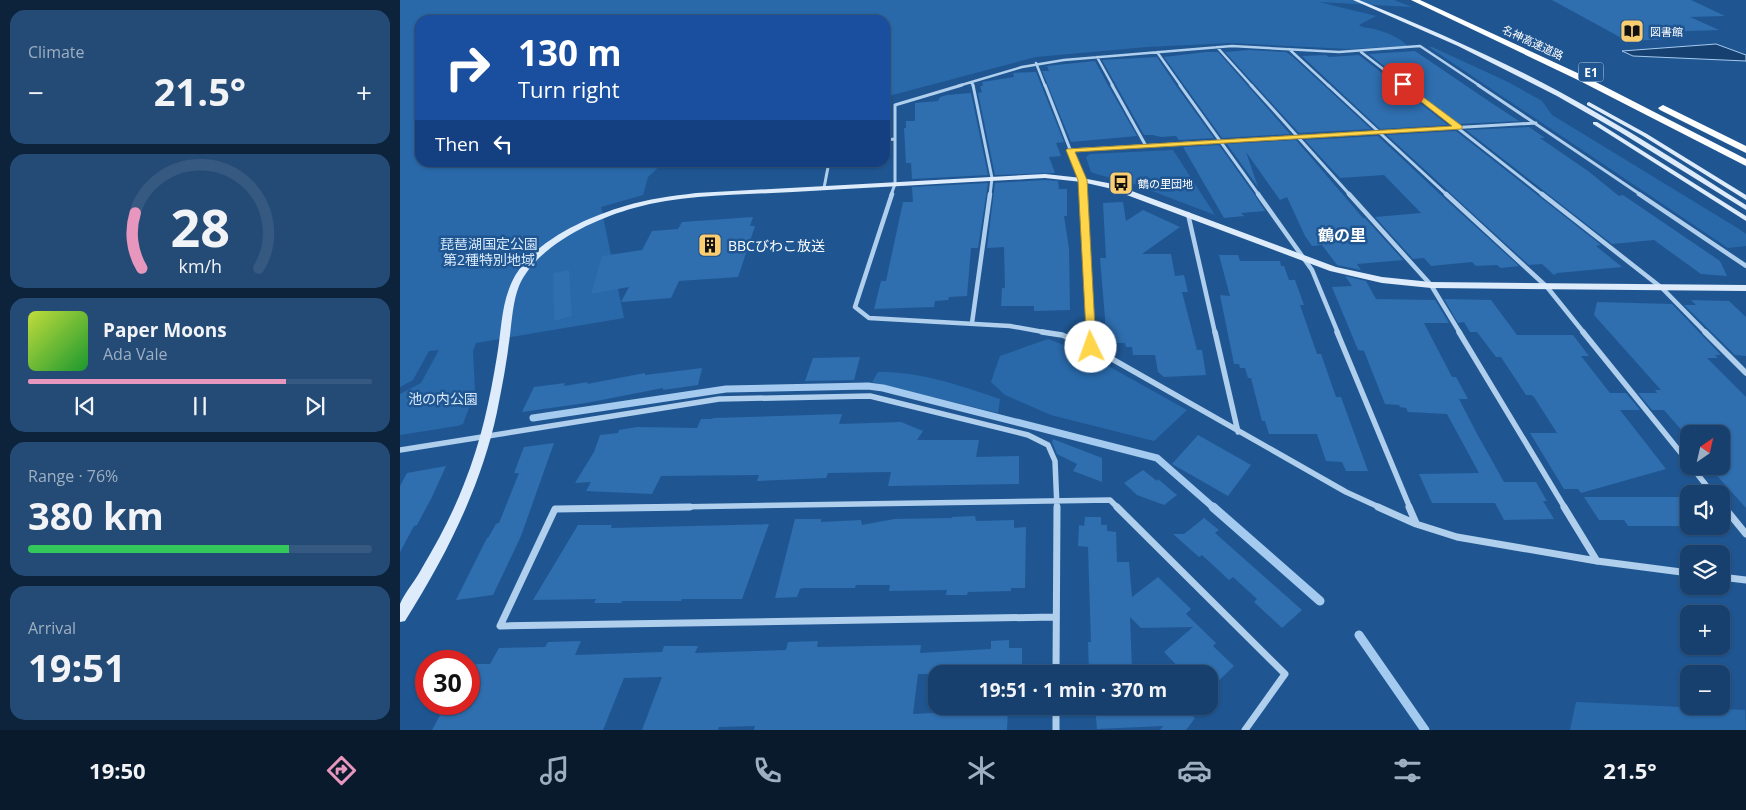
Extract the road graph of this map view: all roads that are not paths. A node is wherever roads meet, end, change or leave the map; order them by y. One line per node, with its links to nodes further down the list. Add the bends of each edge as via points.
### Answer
1 (1355, 0): 14 (street, via 1496,61)
2 (1413, 0): 27 (highway, 名神高速道路 / E1, via 1581,78)
3 (1434, 0): 4 (highway)
4 (1478, 19)
5 (1217, 47): 6 (street); 7 (street); 20 (street)
6 (1289, 49): 8 (street); 19 (street)
7 (1157, 52): 9 (street); 23 (street)
8 (1361, 52): 17 (street, via 1420,46); 18 (street)
9 (1097, 57): 10 (street); 24 (street)
10 (1036, 64): 13 (street); 25 (street)
11 (1586, 70): 12 (highway, E1)
12 (1594, 74)
13 (972, 82): 22 (street, via 895,105); 29 (street)
14 (1535, 82): 15 (street); 33 (street, via 1604,112)
15 (1572, 102): 34 (street); 36 (street, via 1584,116)
16 (1655, 104): 26 (highway)
17 (1537, 123): 18 (street); 38 (street)
18 (1459, 128): 19 (street); 41 (street)
19 (1380, 132): 20 (street); 40 (street)
20 (1298, 137): 23 (street); 39 (street)
21 (890, 140): 22 (street)
22 (895, 140): 31 (street)
23 (1221, 142): 24 (street); 37 (street)
24 (1146, 146): 25 (street)
25 (1070, 150): 30 (street)
26 (1746, 150)
27 (1746, 163)
28 (828, 167): 32 (street)
29 (992, 178): 30 (street, via 1032,176); 31 (street); 43 (street)
30 (1082, 180): 35 (street, via 1126,191); 44 (street)
31 (895, 184): 32 (street); 43 (street, via 856,307 870,318)
32 (824, 188): 47 (street, via 696,195 645,203 593,221 548,248 526,267 513,292)
33 (1746, 198)
34 (1746, 208)
35 (1188, 214): 37 (street); 46 (street)
36 (1746, 219)
37 (1304, 259): 39 (street, via 1372,280); 54 (street, via 1312,270)
38 (1746, 266)
39 (1431, 285): 40 (street); 56 (street)
40 (1547, 287): 41 (street); 49 (street)
41 (1662, 288): 42 (street); 45 (street)
42 (1746, 288)
43 (972, 323): 44 (street, via 1038,330)
44 (1091, 347): 46 (street)
45 (1746, 373)
46 (1238, 432): 54 (street, via 1346,492)
47 (486, 436): 48 (street); 52 (street, via 719,399 870,396 1028,434 1048,445 1054,461); 60 (street, via 444,545)
48 (400, 450)
49 (1680, 452)
50 (1698, 475): 51 (street)
51 (1706, 485)
52 (1058, 500): 61 (street); 61 (street, via 555,509 500,626); 65 (street, via 1110,500 1285,674)
53 (1730, 515): 55 (street)
54 (1416, 524): 56 (street, via 1457,537)
55 (1746, 534)
56 (1597, 561): 57 (street)
57 (1680, 572)
58 (1730, 578): 59 (street)
59 (1746, 580)
60 (400, 616)
61 (1056, 617): 62 (street)
62 (1056, 665)
63 (1056, 715): 64 (street)
64 (1056, 730)
65 (1245, 730)

